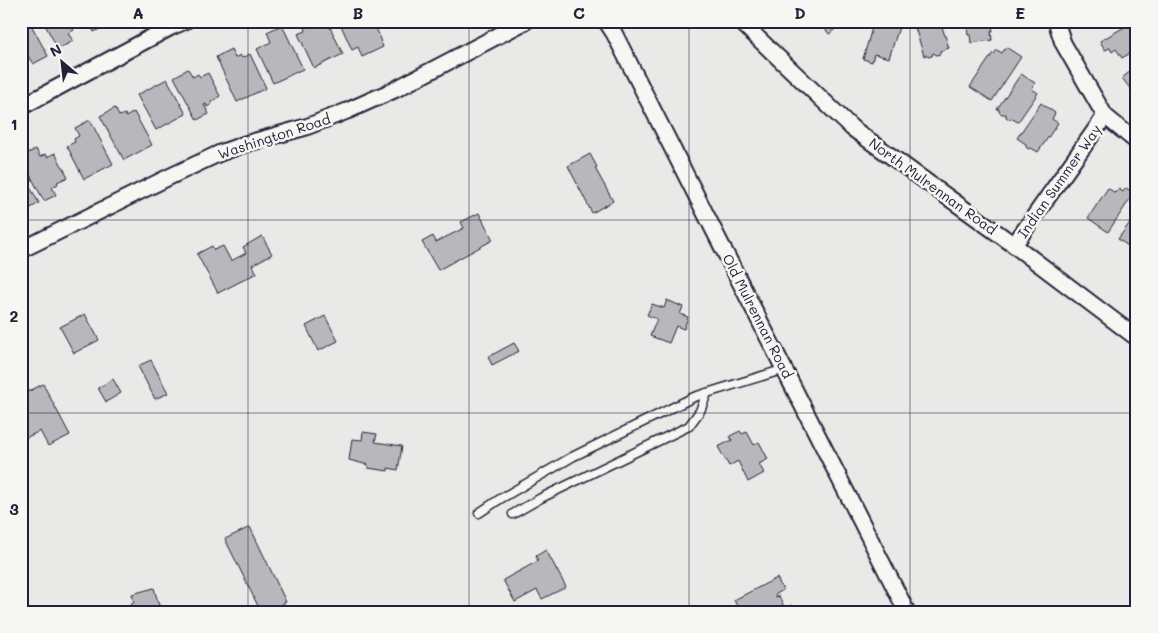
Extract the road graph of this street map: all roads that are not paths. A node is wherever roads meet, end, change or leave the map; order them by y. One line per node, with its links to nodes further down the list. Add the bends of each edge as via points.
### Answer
1 (526, 21): 10 (street, Washington Road, via 394,90 306,127 220,153)
2 (606, 21): 12 (street, Old Mulrennan Road)
3 (740, 21): 9 (street, North Mulrennan Road, via 852,128)
4 (1056, 21): 7 (street, via 1063,43)
5 (175, 23): 6 (street)
6 (21, 107)
7 (1105, 116): 8 (street); 9 (street, Indian Summer Way)
8 (1137, 142)
9 (1014, 245): 11 (street, North Mulrennan Road)
10 (21, 250)
11 (1137, 338)
12 (785, 369): 13 (lane); 16 (street, Old Mulrennan Road)
13 (707, 393): 14 (lane, via 572,456); 15 (lane, via 689,426)
14 (479, 513)
15 (513, 514)
16 (907, 612)

